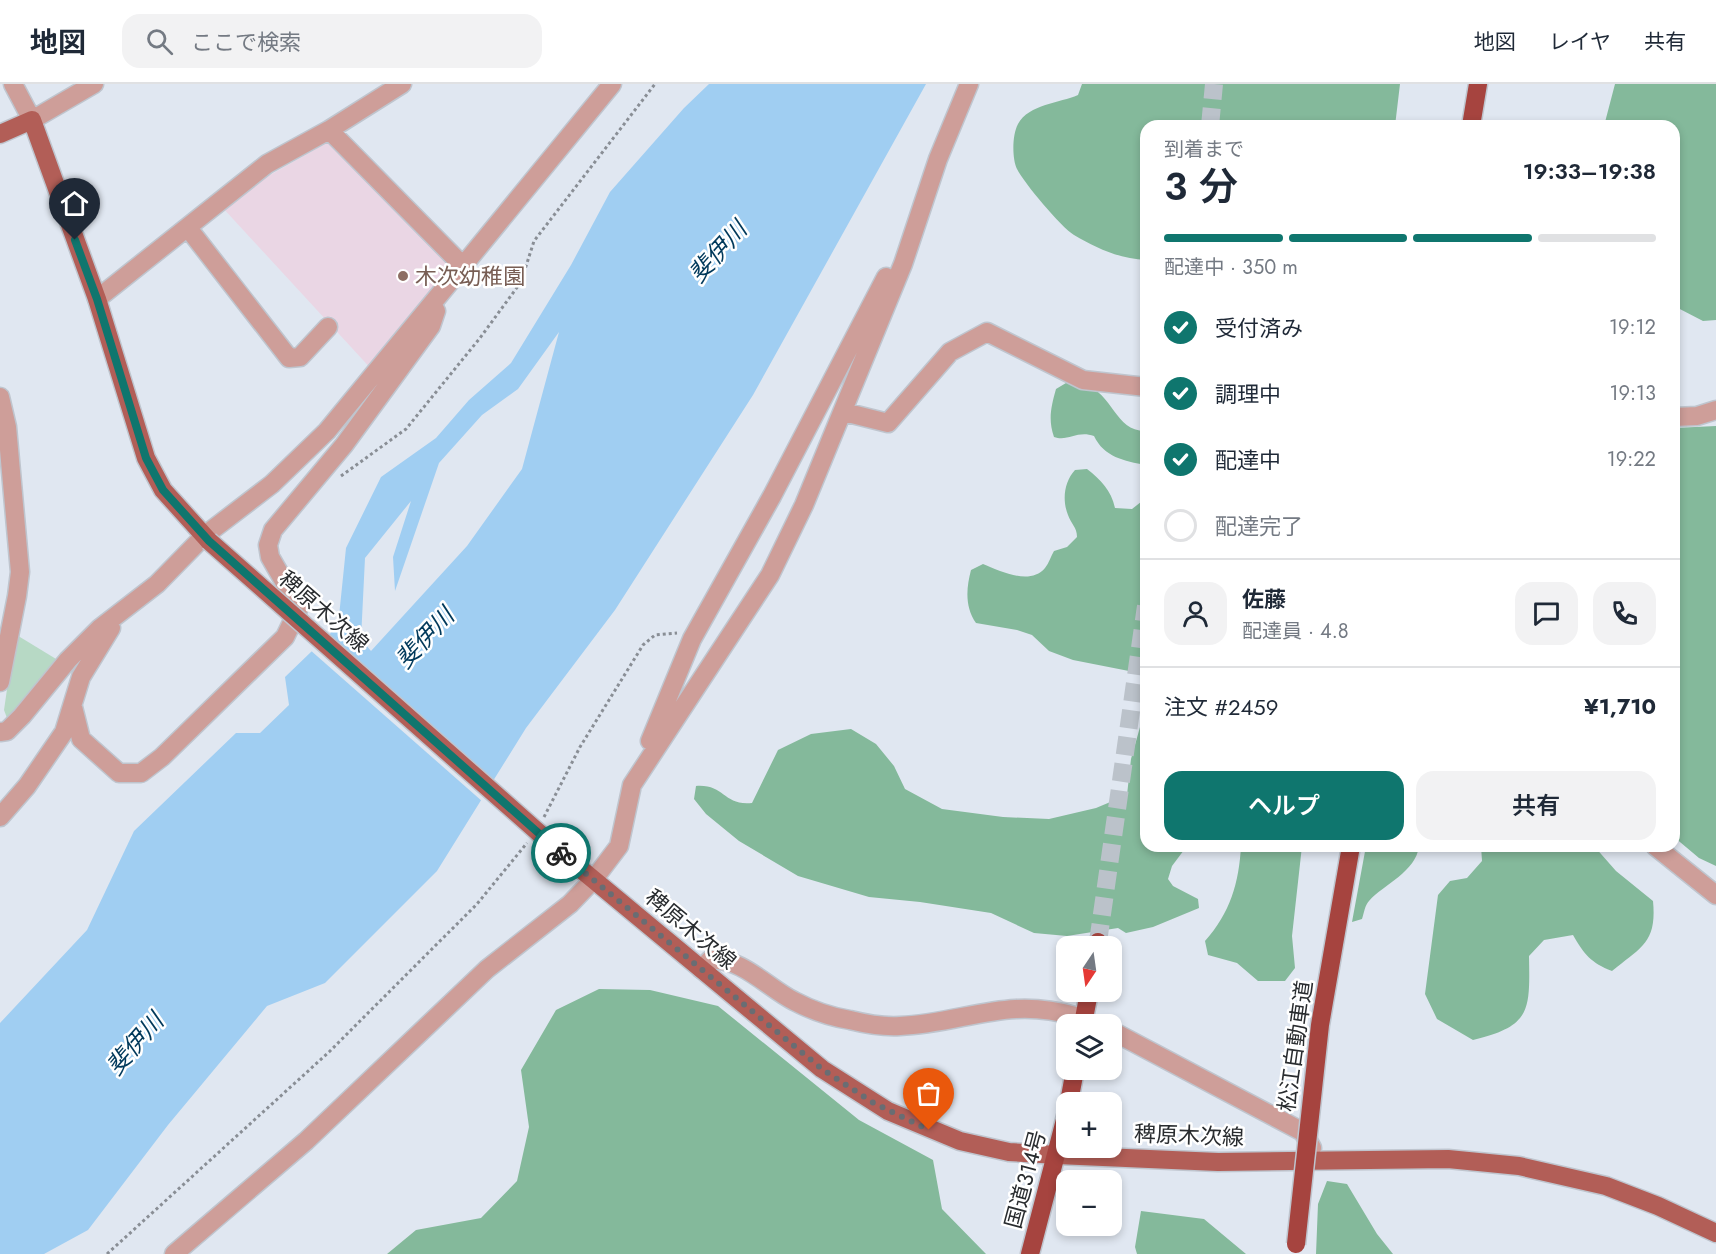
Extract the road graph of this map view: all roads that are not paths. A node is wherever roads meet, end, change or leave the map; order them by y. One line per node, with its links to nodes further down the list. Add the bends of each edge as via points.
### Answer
1 (13, 84): 7 (street)
2 (94, 84): 7 (street)
3 (402, 84): 9 (street)
4 (612, 84): 13 (street)
5 (969, 84): 12 (street, via 938,159)
6 (1478, 84): 8 (highway)
7 (32, 120): 10 (main road); 14 (main road, 稗原木次線)
8 (1473, 120)
9 (329, 130): 11 (street, via 267,164); 13 (street)
10 (0, 134)
11 (188, 228): 14 (street); 16 (street, via 289,357 300,357)
12 (903, 264): 20 (street); 27 (street, via 891,268 692,639 647,747)
13 (463, 266): 15 (street)
14 (97, 299): 22 (main road, 稗原木次線, via 146,458 163,490)
15 (432, 305): 22 (street, via 327,431 272,484); 25 (street, via 436,311 431,326 344,445 291,505 269,539 270,557 298,610 285,637 141,774 119,773 91,750 81,739)
16 (328, 327)
17 (1140, 386): 20 (street, via 1083,380 987,332 950,352 888,423)
18 (0, 397): 24 (street, via 7,427 20,572)
19 (1716, 410): 21 (street, via 1697,417)
20 (844, 412): 27 (street, via 770,575)
21 (1680, 417)
22 (206, 538): 23 (street); 31 (main road, 稗原木次線, bridge)
23 (122, 611): 25 (street, via 81,677); 26 (street, via 68,660 8,731)
24 (0, 682)
25 (73, 707): 28 (street, via 64,732 44,763)
26 (0, 732)
27 (649, 758): 31 (street, via 628,795 619,846)
28 (0, 817)
29 (1350, 852): 41 (highway, 松江自動車道, bridge, via 1320,1025)
30 (1663, 852): 32 (street)
31 (594, 879): 33 (main road, 稗原木次線); 42 (street, via 570,904 487,969 306,1141)
32 (1716, 894)
33 (701, 969): 34 (street, via 710,960 726,961 796,1002 876,1025 922,1024 1032,1007); 36 (main road, 稗原木次線, via 822,1069 888,1111 960,1141 1009,1152)
34 (1057, 1014)
35 (1122, 1036): 39 (street, via 1303,1132 1311,1142)
36 (1056, 1155)
37 (1056, 1158): 43 (highway, 国道314号)
38 (1122, 1158): 39 (main road, 稗原木次線, via 1218,1162)
39 (1314, 1159): 40 (main road, 稗原木次線, via 1448,1159 1519,1166 1606,1186)
40 (1716, 1233)
41 (1296, 1249)
42 (174, 1254)
43 (1030, 1254)

